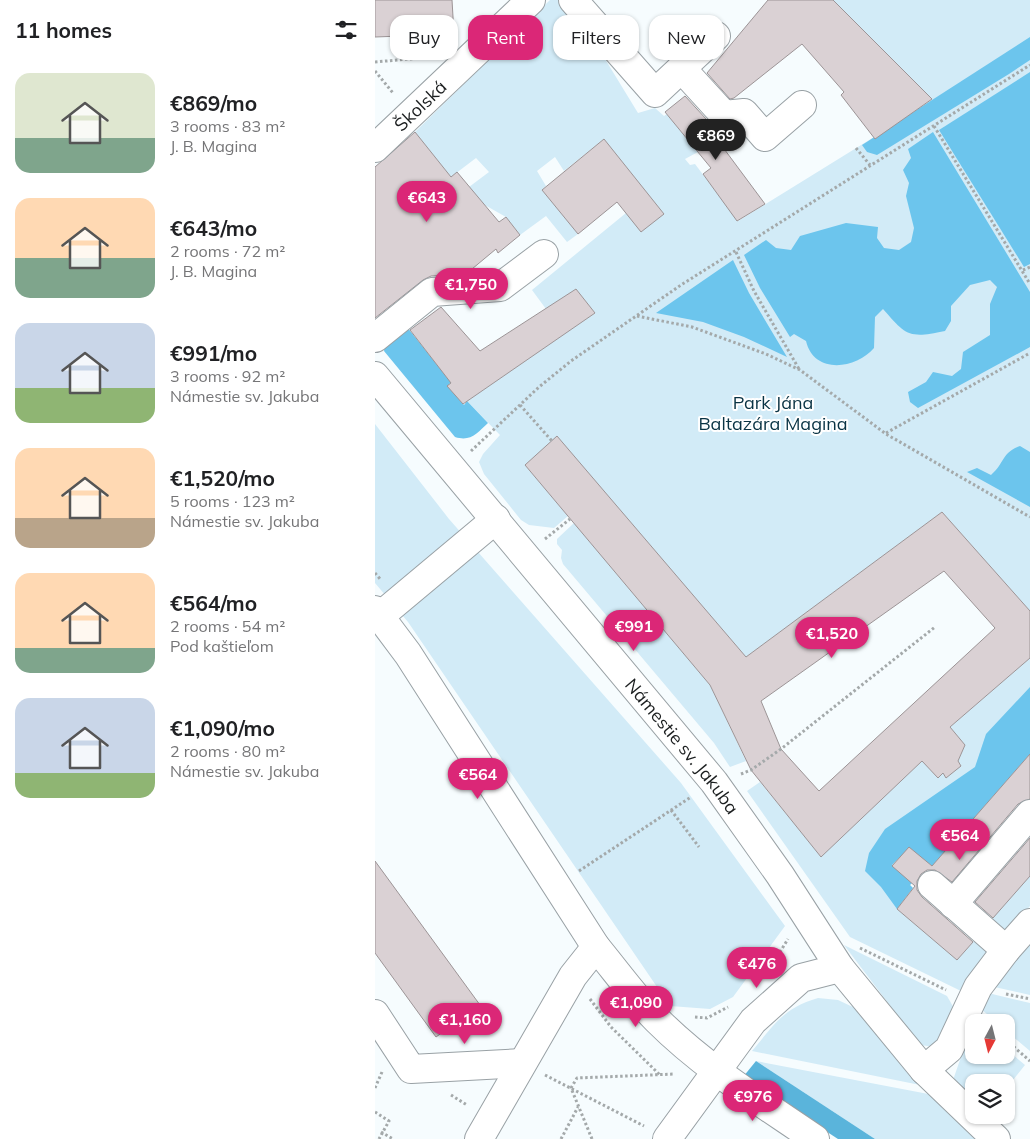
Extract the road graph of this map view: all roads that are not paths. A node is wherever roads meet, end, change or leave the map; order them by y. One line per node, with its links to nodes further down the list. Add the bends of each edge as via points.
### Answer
1 (531, 0): 6 (street, Školská)
2 (573, 0): 4 (street, via 655,93)
3 (691, 60): 4 (street)
4 (682, 69): 5 (street, via 723,115 744,113 765,137)
5 (802, 105)
6 (375, 148)
7 (544, 254): 8 (street, via 500,287 432,292)
8 (375, 338)
9 (375, 376): 10 (street, Námestie sv. Jakuba)
10 (496, 519): 11 (street); 18 (street, Námestie sv. Jakuba, via 714,782)
11 (385, 608): 16 (street, via 408,654)
12 (1030, 814): 14 (street)
13 (932, 885): 14 (street)
14 (953, 904): 17 (street)
15 (1030, 923): 17 (street)
16 (596, 947): 20 (street, via 573,976); 22 (street, via 656,1018)
17 (1005, 950): 21 (street, via 978,987 949,1049)
18 (840, 968): 21 (street, Námestie sv. Jakuba); 22 (street, via 801,978 753,1021)
19 (375, 1014): 20 (street, via 411,1069)
20 (532, 1068): 24 (street)
21 (924, 1070): 26 (street, Námestie sv. Jakuba)
22 (715, 1071): 23 (street); 25 (street)
23 (656, 1133)
24 (479, 1139)
25 (815, 1139)
26 (996, 1139)

